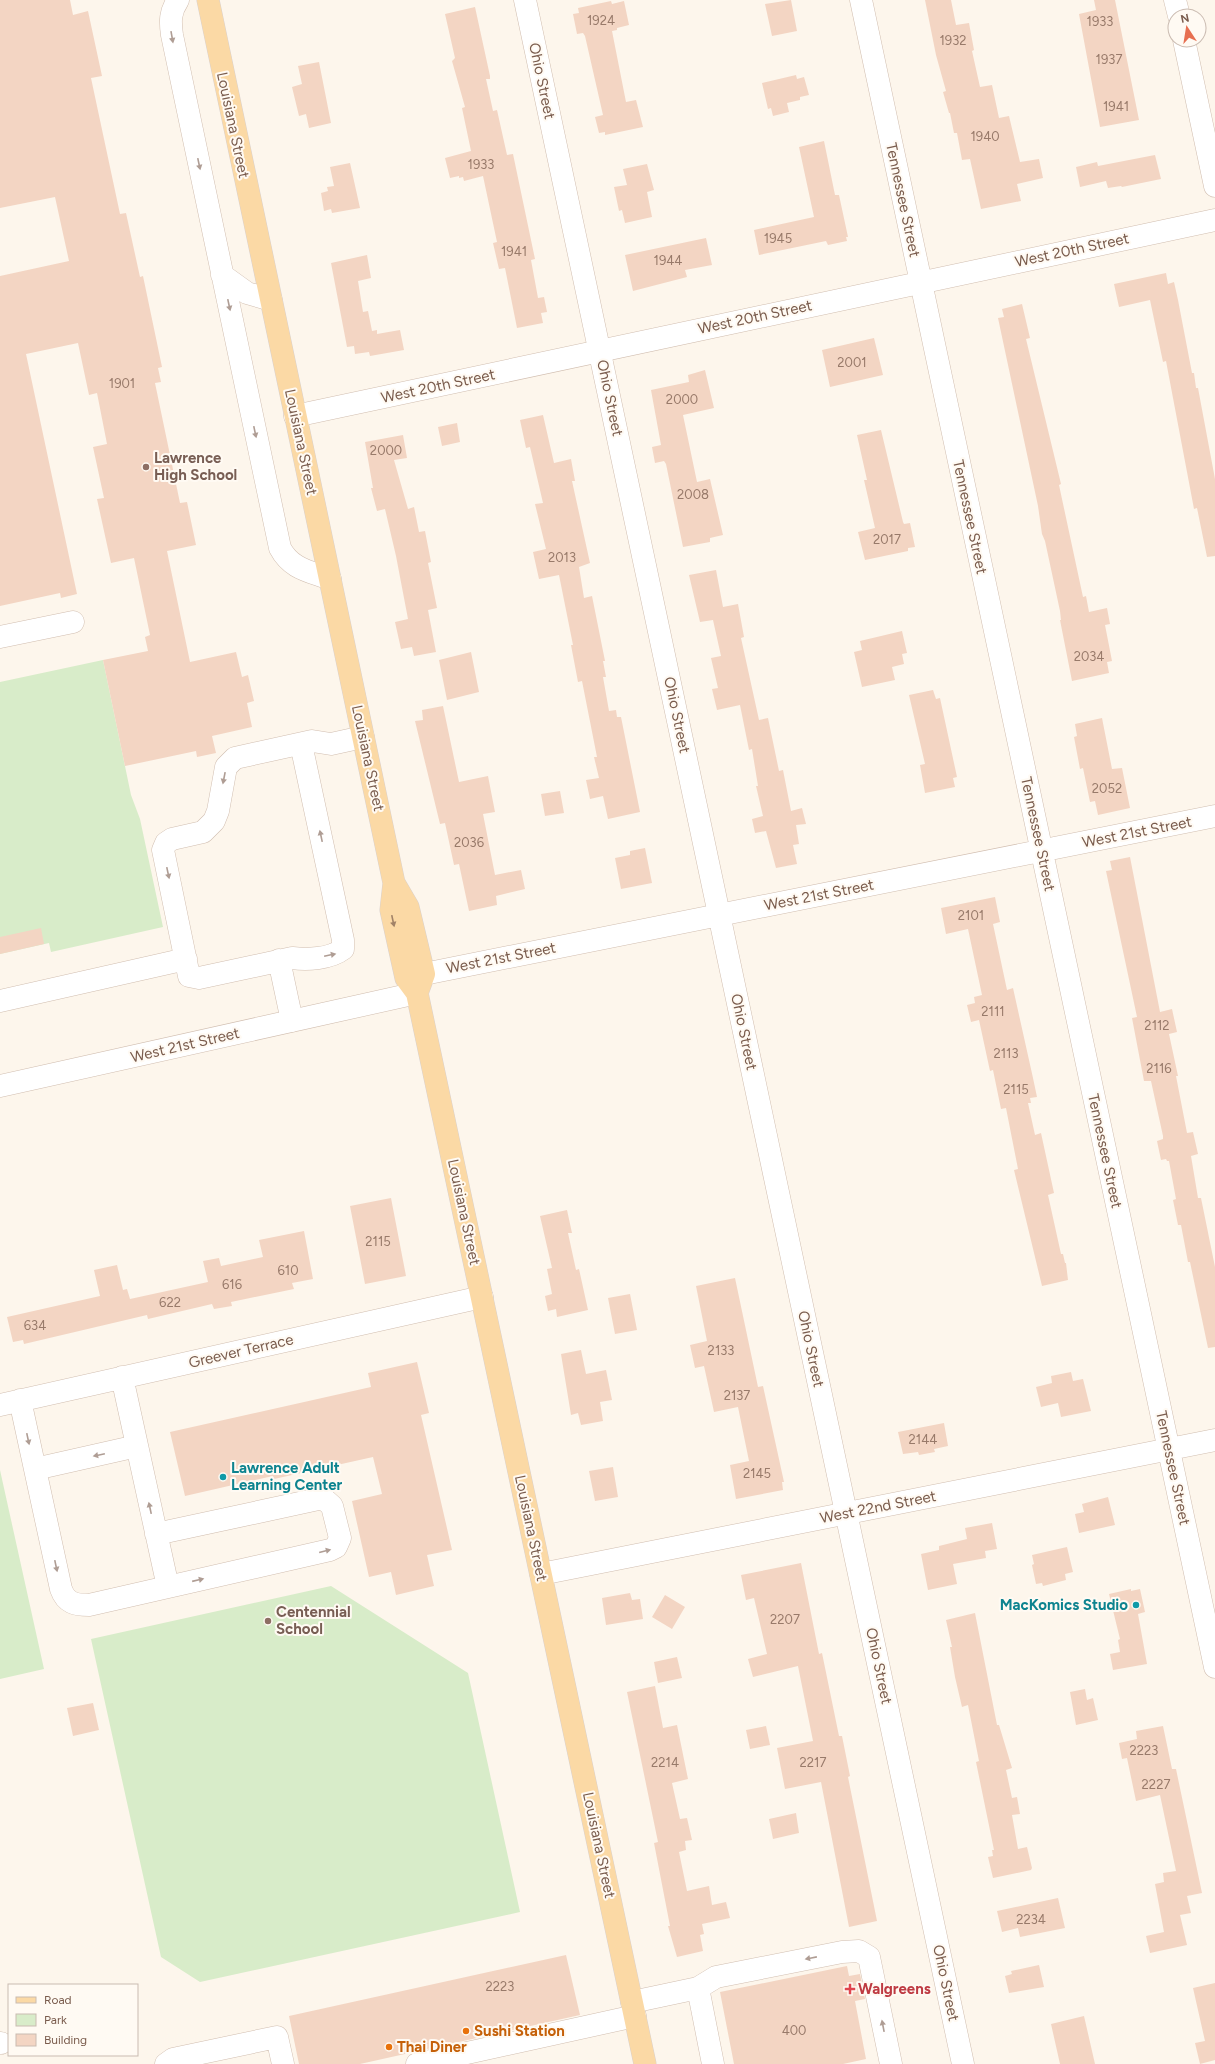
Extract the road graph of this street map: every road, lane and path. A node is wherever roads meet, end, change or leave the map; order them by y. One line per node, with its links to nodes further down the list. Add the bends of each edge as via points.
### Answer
1 (178, 0): 8 (street, one-way to 8, via 173,7 170,20 172,35)
2 (208, 0): 10 (main road, Louisiana Street)
3 (525, 0): 11 (street, Ohio Street)
4 (861, 0): 9 (street, Tennessee Street)
5 (1186, 48): 6 (street)
6 (1215, 186)
7 (1215, 220): 9 (street, West 20th Street)
8 (222, 275): 10 (street, via 247,293); 13 (street, one-way to 13, via 280,548 285,559 297,567)
9 (921, 282): 11 (street, West 20th Street); 19 (street, Tennessee Street)
10 (270, 300): 12 (main road, Louisiana Street)
11 (600, 351): 12 (street, West 20th Street); 20 (street, Ohio Street)
12 (295, 416): 13 (main road, Louisiana Street)
13 (330, 578): 16 (main road, Louisiana Street)
14 (73, 622): 15 (street)
15 (0, 637)
16 (363, 736): 17 (street, via 331,744 312,741); 23 (main road, Louisiana Street, via 394,883 391,910 406,978)
17 (301, 744): 21 (street, one-way to 21, via 235,758 226,767 214,821 203,832 172,839 166,843 163,850); 22 (street, one-way to 17, via 306,960 338,953 343,949)
18 (1215, 816): 19 (street, West 21st Street)
19 (1041, 851): 20 (street, West 21st Street); 32 (street, Tennessee Street)
20 (719, 915): 23 (street, West 21st Street); 34 (street, Ohio Street)
21 (186, 959): 22 (street, via 189,976 198,978); 24 (street)
22 (286, 959): 25 (street)
23 (420, 983): 25 (street, West 21st Street); 27 (main road, Louisiana Street)
24 (0, 1002)
25 (292, 1021): 26 (street, West 21st Street)
26 (0, 1086)
27 (482, 1297): 28 (street, Greever Terrace); 36 (main road, Louisiana Street)
28 (122, 1377): 29 (street, Greever Terrace); 31 (street)
29 (10, 1403): 33 (street, one-way to 33)
30 (1215, 1440): 32 (street, West 22nd Street)
31 (137, 1446): 33 (street, one-way to 33); 35 (street, one-way to 31)
32 (1168, 1449): 34 (street, West 22nd Street); 38 (street, Tennessee Street)
33 (35, 1469): 37 (street, one-way to 37, via 63,1597 77,1605 88,1605)
34 (846, 1513): 36 (street, West 22nd Street); 47 (street, Ohio Street)
35 (156, 1534): 37 (street); 37 (street, one-way to 35, via 330,1550 336,1547 340,1538 332,1506 323,1498)
36 (541, 1574): 40 (main road, Louisiana Street)
37 (168, 1587)
38 (1215, 1667)
39 (698, 1988): 40 (street); 45 (street); 46 (street, one-way to 39, via 869,1957 859,1951 842,1952 716,1977)
40 (634, 2009): 43 (street); 44 (main road, Louisiana Street)
41 (166, 2064): 42 (street, via 173,2059 278,2037)
42 (283, 2064)
43 (417, 2064)
44 (645, 2064)
45 (713, 2064)
46 (891, 2064)
47 (963, 2064)

